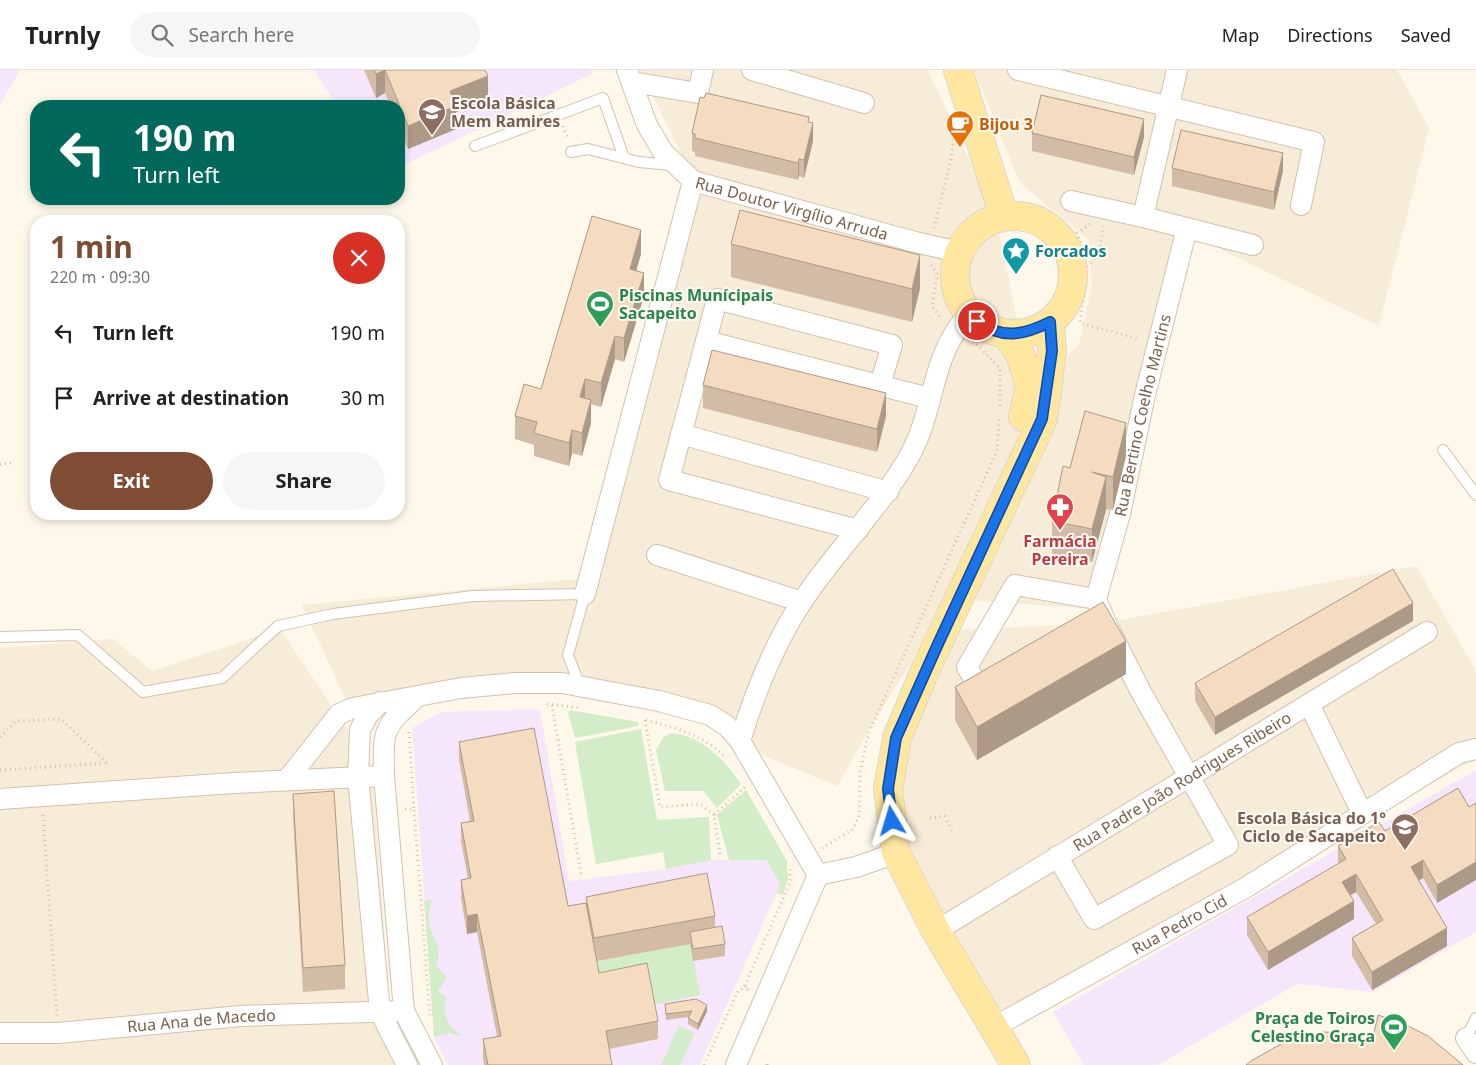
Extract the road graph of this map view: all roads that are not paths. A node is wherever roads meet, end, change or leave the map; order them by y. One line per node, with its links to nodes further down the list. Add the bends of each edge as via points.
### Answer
1 (703, 70): 6 (street, via 698,93)
2 (752, 70): 7 (street)
3 (958, 70): 16 (main road)
4 (1018, 70): 8 (street)
5 (1177, 70): 8 (street)
6 (630, 76): 12 (street, Rua Doutor Virgílio Arruda, via 647,125 663,152)
7 (864, 102)
8 (1170, 107): 15 (street, via 1314,142); 17 (street)
9 (475, 146): 11 (lane, via 603,98)
10 (571, 152): 11 (lane, via 588,149)
11 (624, 158): 12 (lane)
12 (676, 165): 13 (street, Rua Doutor Virgílio Arruda)
13 (693, 181): 20 (street, Rua Doutor Virgílio Arruda); 34 (street)
14 (1071, 201): 17 (street)
15 (1301, 205)
16 (1004, 216): 20 (main road, via 980,226 969,235); 22 (main road, via 1023,215 1042,222 1058,234 1069,250 1074,270 1072,289 1064,308)
17 (1143, 216): 18 (street)
18 (1187, 228): 19 (street); 35 (street, Rua Bertino Coelho Martins, via 1120,514)
19 (1253, 245)
20 (959, 252): 21 (main road, via 954,273)
21 (962, 321): 23 (main road); 26 (street, via 946,345)
22 (1050, 322): 23 (main road, via 1029,333); 29 (main road, via 1052,351 1042,419)
23 (1006, 334): 29 (main road, via 1020,354 1030,386)
24 (706, 340): 25 (street); 25 (street, via 717,299 892,345); 27 (street)
25 (880, 385): 26 (street)
26 (929, 398): 30 (street, via 912,450)
27 (681, 434): 30 (street); 32 (street, via 669,480)
28 (1443, 450): 31 (lane)
29 (1014, 476): 52 (main road, via 896,738 888,789)
30 (888, 492): 32 (street)
31 (1476, 494)
32 (858, 530): 36 (street)
33 (657, 555): 36 (street)
34 (585, 594): 38 (lane, via 473,596 333,614 278,626 222,678 143,692 78,635); 39 (lane, via 568,655)
35 (1096, 599): 40 (street, via 1015,585 967,667 984,697); 46 (street, via 1100,632 1141,692)
36 (802, 602): 44 (street, via 762,675)
37 (1427, 632): 43 (street, Rua Padre João Rodrigues Ribeiro)
38 (0, 637)
39 (580, 686): 41 (street, via 515,683); 44 (street, via 659,701 710,715 727,726)
40 (1000, 688)
41 (418, 696): 42 (street); 47 (street, via 398,714 383,738)
42 (380, 702): 48 (street, via 368,714 360,730); 49 (street, via 339,714)
43 (1309, 704): 46 (street, Rua Padre João Rodrigues Ribeiro); 51 (street)
44 (740, 742): 54 (street)
45 (1476, 749): 51 (street, Rua Pedro Cid, via 1459,753)
46 (1190, 775): 53 (street, Rua Padre João Rodrigues Ribeiro); 53 (street, via 1228,845 1094,919)
47 (384, 776): 48 (street); 56 (street)
48 (358, 777): 49 (street); 57 (street)
49 (287, 780): 50 (street)
50 (0, 799)
51 (1362, 813): 59 (street, Rua Pedro Cid, via 1245,888)
52 (896, 853): 54 (street, via 856,867); 55 (main road)
53 (1057, 856): 55 (street, Rua Padre João Rodrigues Ribeiro)
54 (818, 875): 64 (street)
55 (936, 931): 59 (main road)
56 (404, 1011): 57 (street, Rua Ana de Macedo); 63 (street)
57 (380, 1012): 60 (street, Rua Ana de Macedo, via 241,1016 58,1033); 62 (street)
58 (1476, 1018): 61 (lane)
59 (994, 1027): 65 (main road)
60 (0, 1033)
61 (1471, 1045)
62 (407, 1065)
63 (432, 1065)
64 (736, 1065)
65 (1016, 1065)

